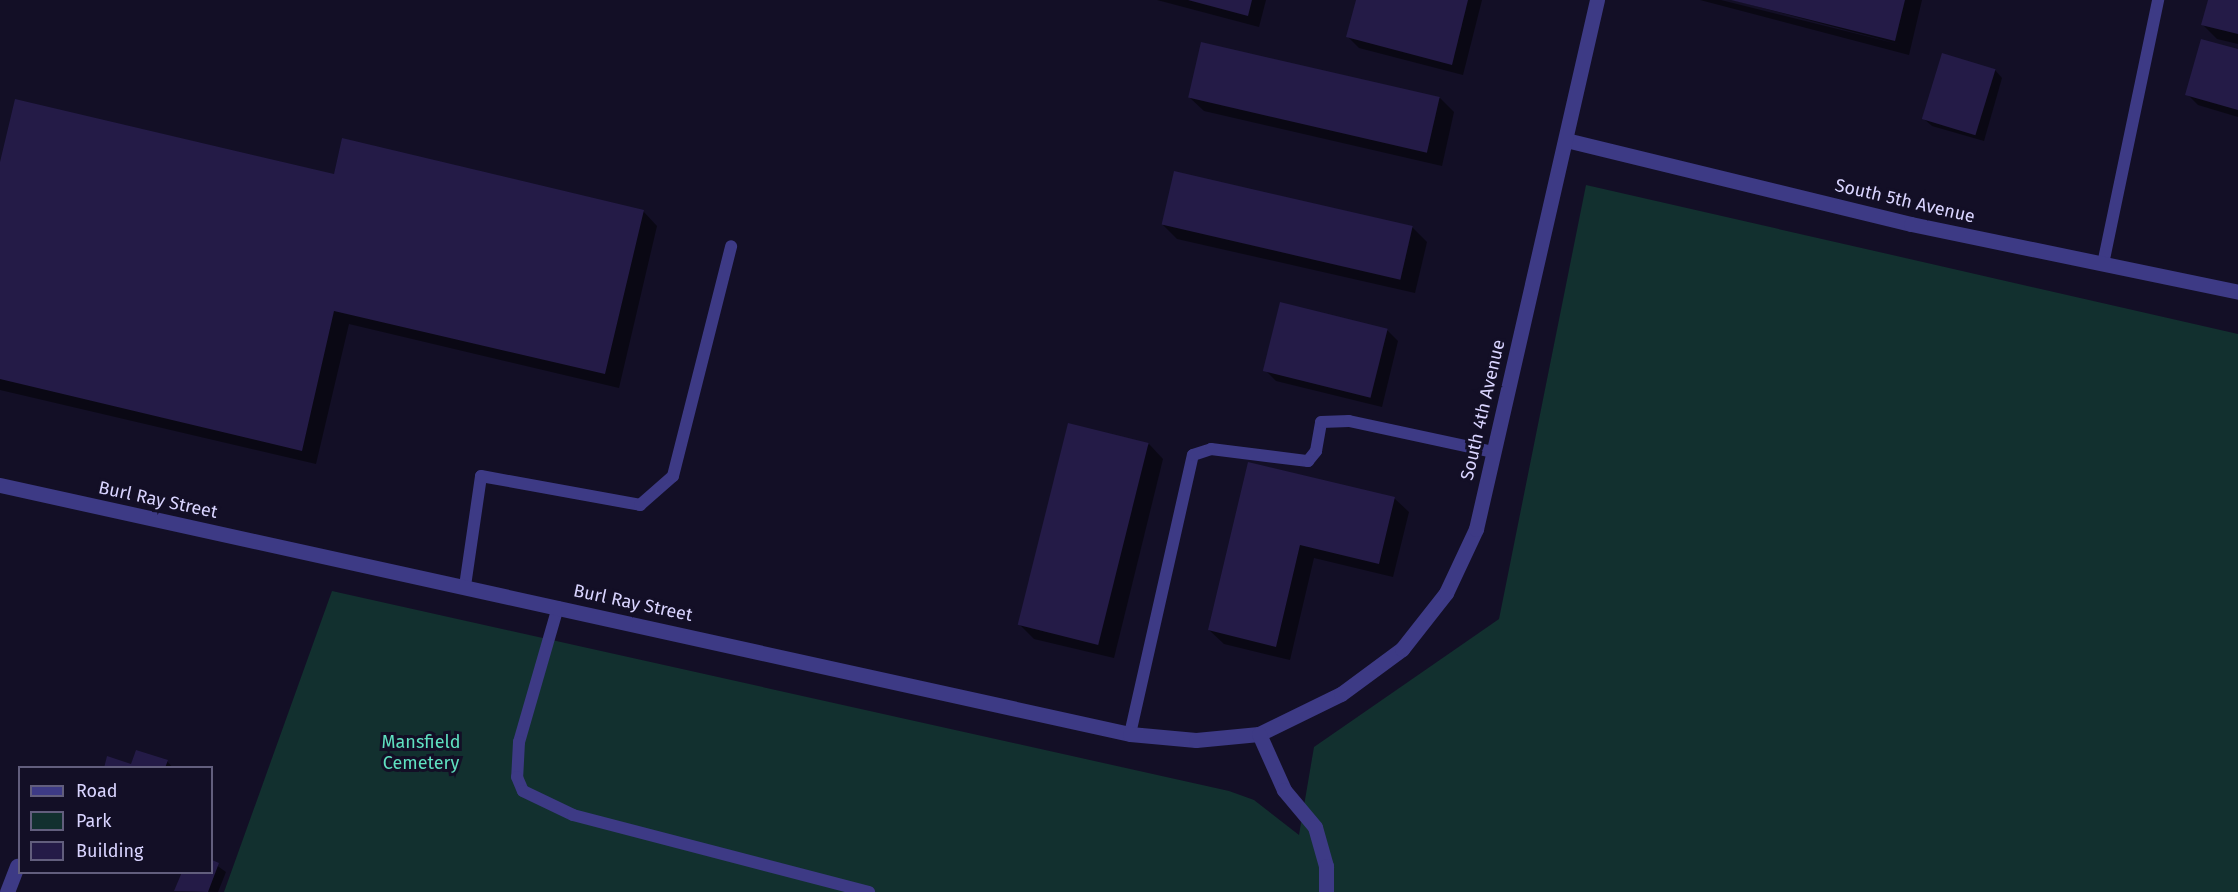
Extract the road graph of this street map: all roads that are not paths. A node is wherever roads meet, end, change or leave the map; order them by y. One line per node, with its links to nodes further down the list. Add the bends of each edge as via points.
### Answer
1 (1597, 0): 3 (street, South 4th Avenue)
2 (2158, 0): 5 (lane)
3 (1566, 140): 5 (street, South 5th Avenue, via 1911,224); 7 (street, South 4th Avenue)
4 (731, 246): 9 (lane, via 673,476 640,505 481,476)
5 (2103, 264): 6 (street, South 5th Avenue)
6 (2238, 292)
7 (1494, 452): 11 (lane, via 1349,421 1322,422 1316,451 1308,461 1211,449 1193,454); 12 (street, South 4th Avenue, via 1476,529 1446,593 1402,649 1341,694)
8 (0, 485): 9 (street, Burl Ray Street)
9 (465, 586): 10 (street, Burl Ray Street)
10 (558, 606): 11 (street, Burl Ray Street); 15 (lane, via 519,742 517,777 523,791 573,815)
11 (1130, 734): 12 (street, Burl Ray Street, via 1196,740)
12 (1260, 734): 16 (street, via 1284,790 1315,827 1326,866)
13 (17, 866): 14 (street)
14 (7, 892)
15 (869, 892)
16 (1326, 892)

